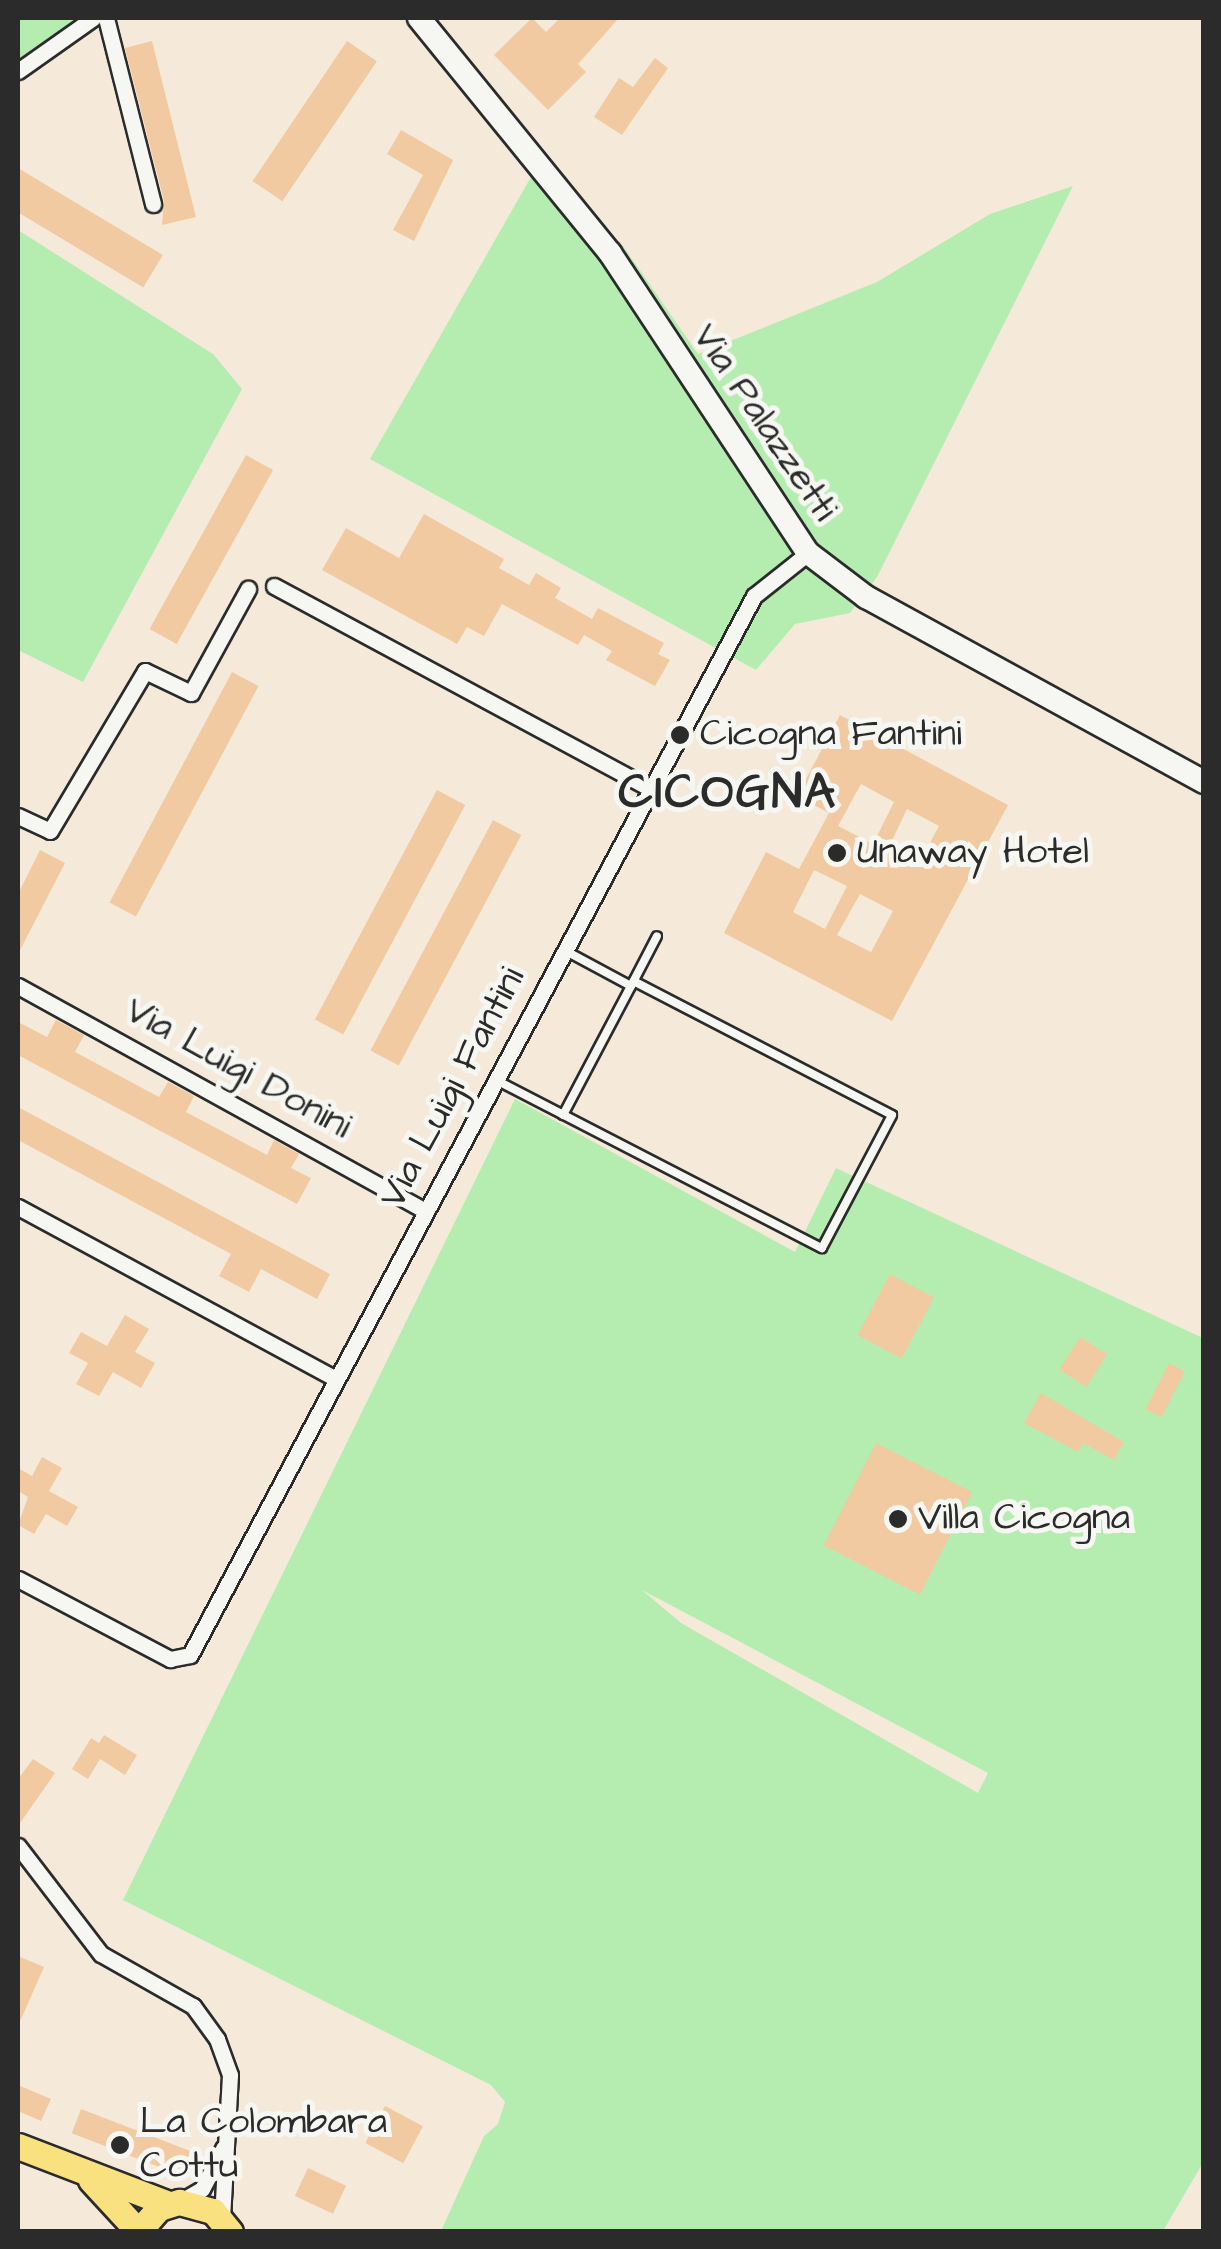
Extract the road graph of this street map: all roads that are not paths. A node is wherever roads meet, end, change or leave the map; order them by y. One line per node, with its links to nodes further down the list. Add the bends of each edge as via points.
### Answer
1 (92, 18): 4 (street)
2 (106, 18): 5 (street)
3 (419, 18): 6 (main road, Via Palazzetti, via 610,253)
4 (18, 71)
5 (153, 204)
6 (808, 554): 9 (main road, Via Palazzetti, via 866,597); 10 (street, Via Luigi Fantini, via 754,596)
7 (274, 586): 10 (street)
8 (248, 589): 11 (street, via 191,693 145,671 50,831)
9 (1204, 782)
10 (651, 789): 13 (street, Via Luigi Fantini)
11 (18, 816)
12 (657, 936): 14 (lane)
13 (564, 950): 14 (lane); 16 (street, Via Luigi Fantini)
14 (632, 984): 17 (lane); 17 (lane, via 892,1115 822,1248)
15 (18, 986): 19 (street, Via Luigi Donini)
16 (494, 1079): 17 (lane); 19 (street, Via Luigi Fantini)
17 (563, 1114)
18 (18, 1207): 20 (street)
19 (425, 1210): 20 (street, Via Luigi Fantini)
20 (334, 1378): 21 (street, Via Luigi Fantini, via 190,1655 170,1660)
21 (18, 1579)
22 (18, 1846): 23 (street, via 102,1954 193,2006 230,2076)
23 (229, 2134): 26 (street, via 202,2188); 27 (street)
24 (18, 2146): 25 (main road)
25 (82, 2172): 26 (main road); 28 (main road)
26 (174, 2203): 27 (main road); 28 (main road)
27 (229, 2227)
28 (138, 2231)

